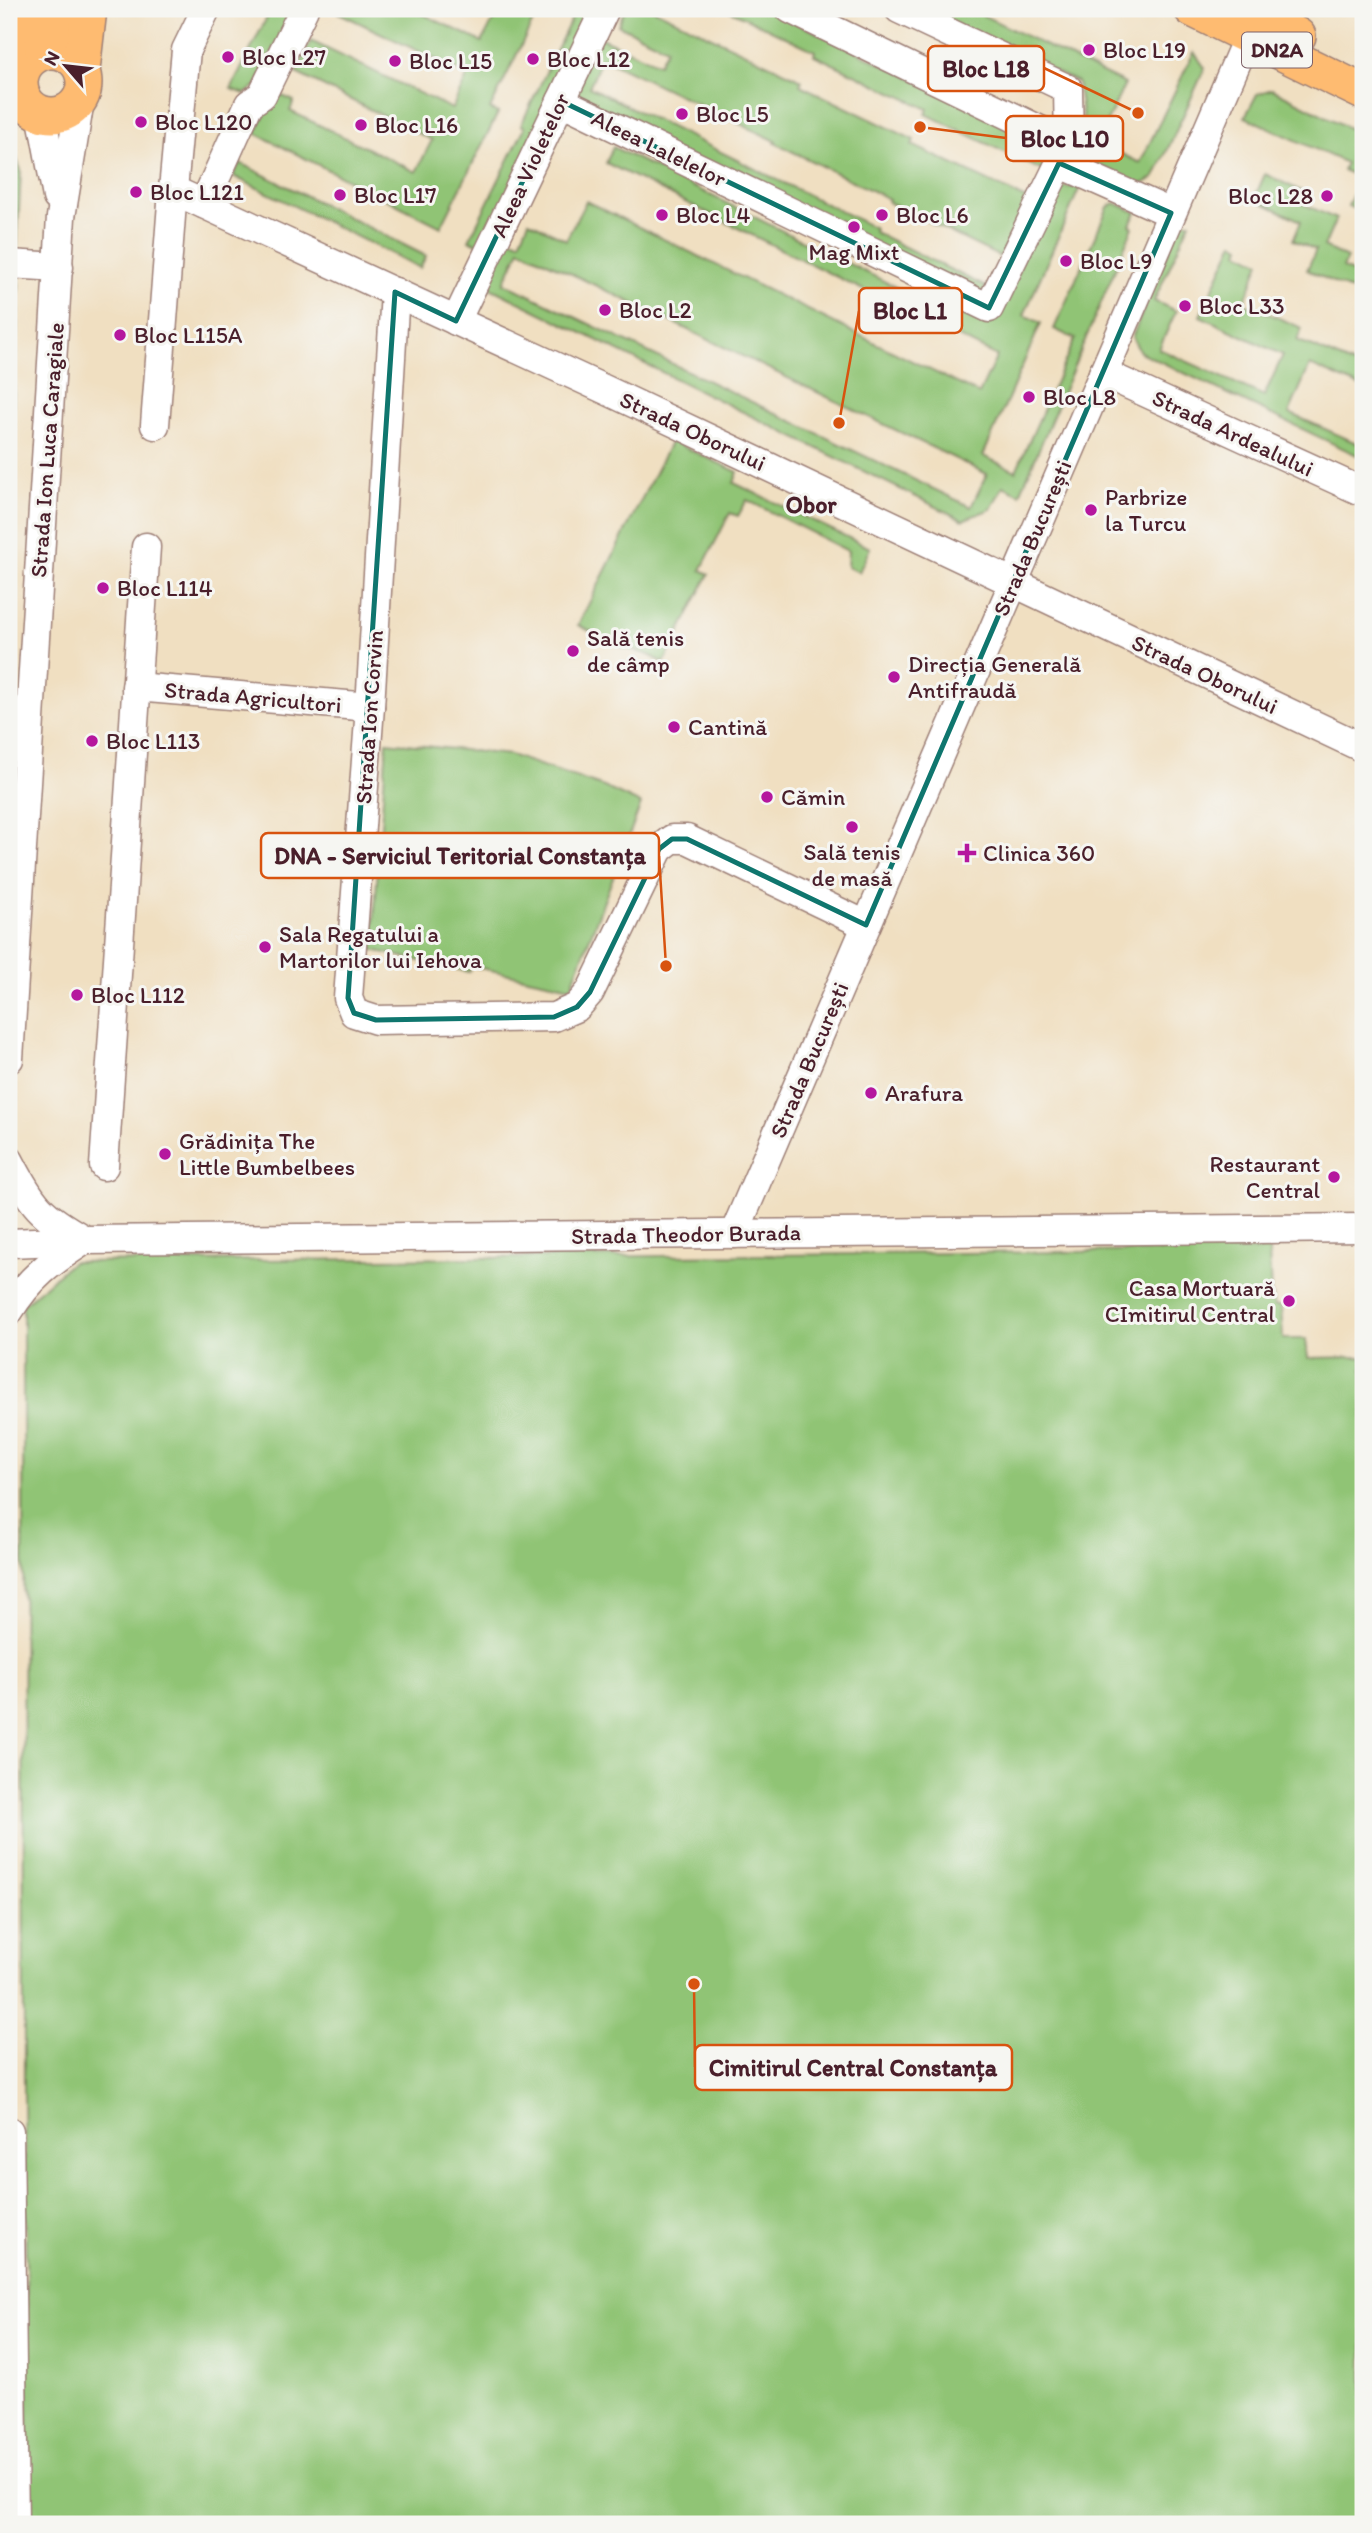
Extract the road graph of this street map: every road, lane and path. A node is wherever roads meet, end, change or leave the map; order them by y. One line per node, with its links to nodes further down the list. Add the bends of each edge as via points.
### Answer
1 (36, 9): 11 (main road)
2 (63, 9): 12 (main road)
3 (89, 9): 14 (main road, Strada Ion Luca Caragiale)
4 (206, 9): 21 (street, via 186,50)
5 (304, 9): 22 (street, via 262,95 249,104)
6 (605, 9): 16 (street, Aleea Violetelor)
7 (790, 9): 19 (street)
8 (899, 9): 18 (street, via 1068,89)
9 (1192, 9): 10 (main road, DN2A)
10 (1253, 17): 13 (main road, DN2A); 15 (main road, DN2A); 23 (street, Strada București)
11 (9, 35)
12 (30, 55): 14 (main road, via 62,52 70,56); 17 (main road, via 19,85)
13 (1363, 70)
14 (81, 85): 17 (main road, via 74,107 58,115); 24 (street, Strada Ion Luca Caragiale)
15 (1363, 92)
16 (561, 101): 20 (street, Aleea Lalelelor, via 989,308); 28 (street, Aleea Violetelor)
17 (28, 110): 24 (street, Strada Ion Luca Caragiale)
18 (1068, 110): 19 (street); 20 (street)
19 (1043, 131): 20 (street)
20 (1064, 153): 23 (street)
21 (173, 190): 22 (street, Strada Oborului); 30 (street)
22 (204, 204): 27 (street, Strada Oborului)
23 (1171, 213): 29 (street, Strada București)
24 (61, 217): 26 (street, Strada Ion Luca Caragiale)
25 (9, 264): 26 (street)
26 (59, 268): 38 (street, Strada Ion Luca Caragiale)
27 (395, 292): 28 (street, Strada Oborului); 35 (street, Strada Ion Corvin)
28 (456, 321): 33 (street, Strada Oborului)
29 (1103, 373): 31 (street, Strada Ardealului); 33 (street, Strada București)
30 (155, 425)
31 (1363, 492)
32 (146, 547): 34 (street)
33 (1013, 583): 36 (street, Strada Oborului); 37 (street, Strada București)
34 (136, 687): 35 (street, Strada Agricultori); 40 (street)
35 (370, 707): 37 (street, Strada Ion Corvin, via 348,998 354,1013 376,1020 554,1017 577,1007 590,992 659,849 672,839 687,839)
36 (1363, 748)
37 (866, 925): 42 (street, Strada București)
38 (9, 1059)
39 (9, 1160): 43 (street, via 27,1196 41,1212)
40 (104, 1166)
41 (1363, 1228): 42 (street, Strada Theodor Burada)
42 (734, 1234): 43 (street, Strada Theodor Burada)
43 (85, 1240): 44 (street, Strada Theodor Burada); 45 (street, via 28,1282)
44 (9, 1243)
45 (9, 1311)
46 (9, 2131): 47 (street)
47 (14, 2524)

